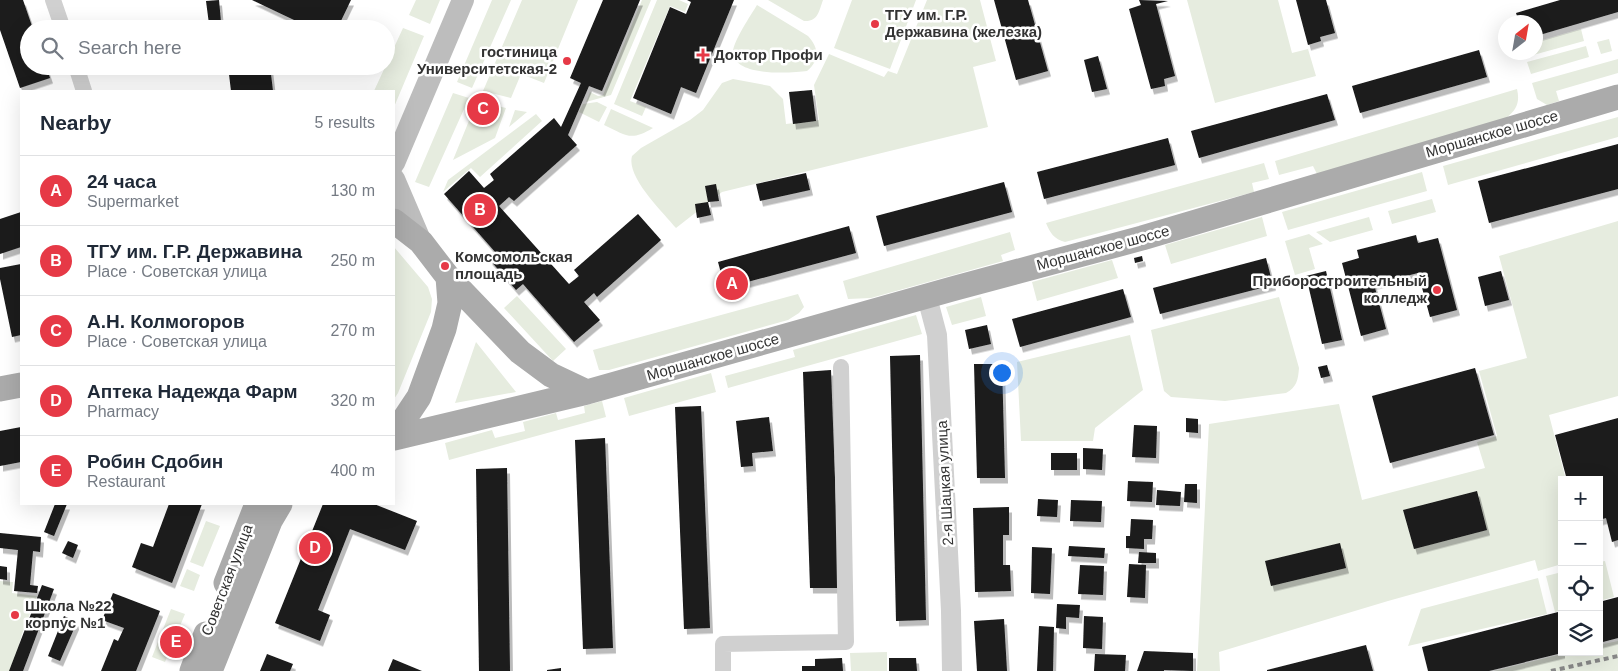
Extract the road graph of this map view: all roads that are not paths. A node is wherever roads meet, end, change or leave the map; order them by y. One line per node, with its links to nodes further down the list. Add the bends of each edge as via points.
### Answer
1 (53, 0): 3 (street)
2 (463, 0): 7 (main road)
3 (60, 20)
4 (79, 75): 5 (street)
5 (84, 90)
6 (1618, 97): 12 (main road, Моршанское шоссе, via 1142,238)
7 (395, 161)
8 (395, 181): 10 (main road)
9 (395, 223): 10 (main road)
10 (421, 242): 11 (main road)
11 (448, 277): 16 (main road, via 520,352 551,375); 17 (main road, via 450,303 444,329 419,397)
12 (927, 297): 16 (main road, Моршанское шоссе); 24 (street, 2-я Шацкая улица, via 937,335)
13 (841, 367): 23 (street, via 846,642 723,644)
14 (20, 384): 15 (main road)
15 (0, 389)
16 (587, 392): 18 (main road, Моршанское шоссе)
17 (395, 431)
18 (395, 438)
19 (279, 505): 22 (main road, via 270,521)
20 (254, 511): 21 (main road, Советская улица)
21 (192, 671)
22 (210, 671)
23 (723, 671)
24 (952, 671)

